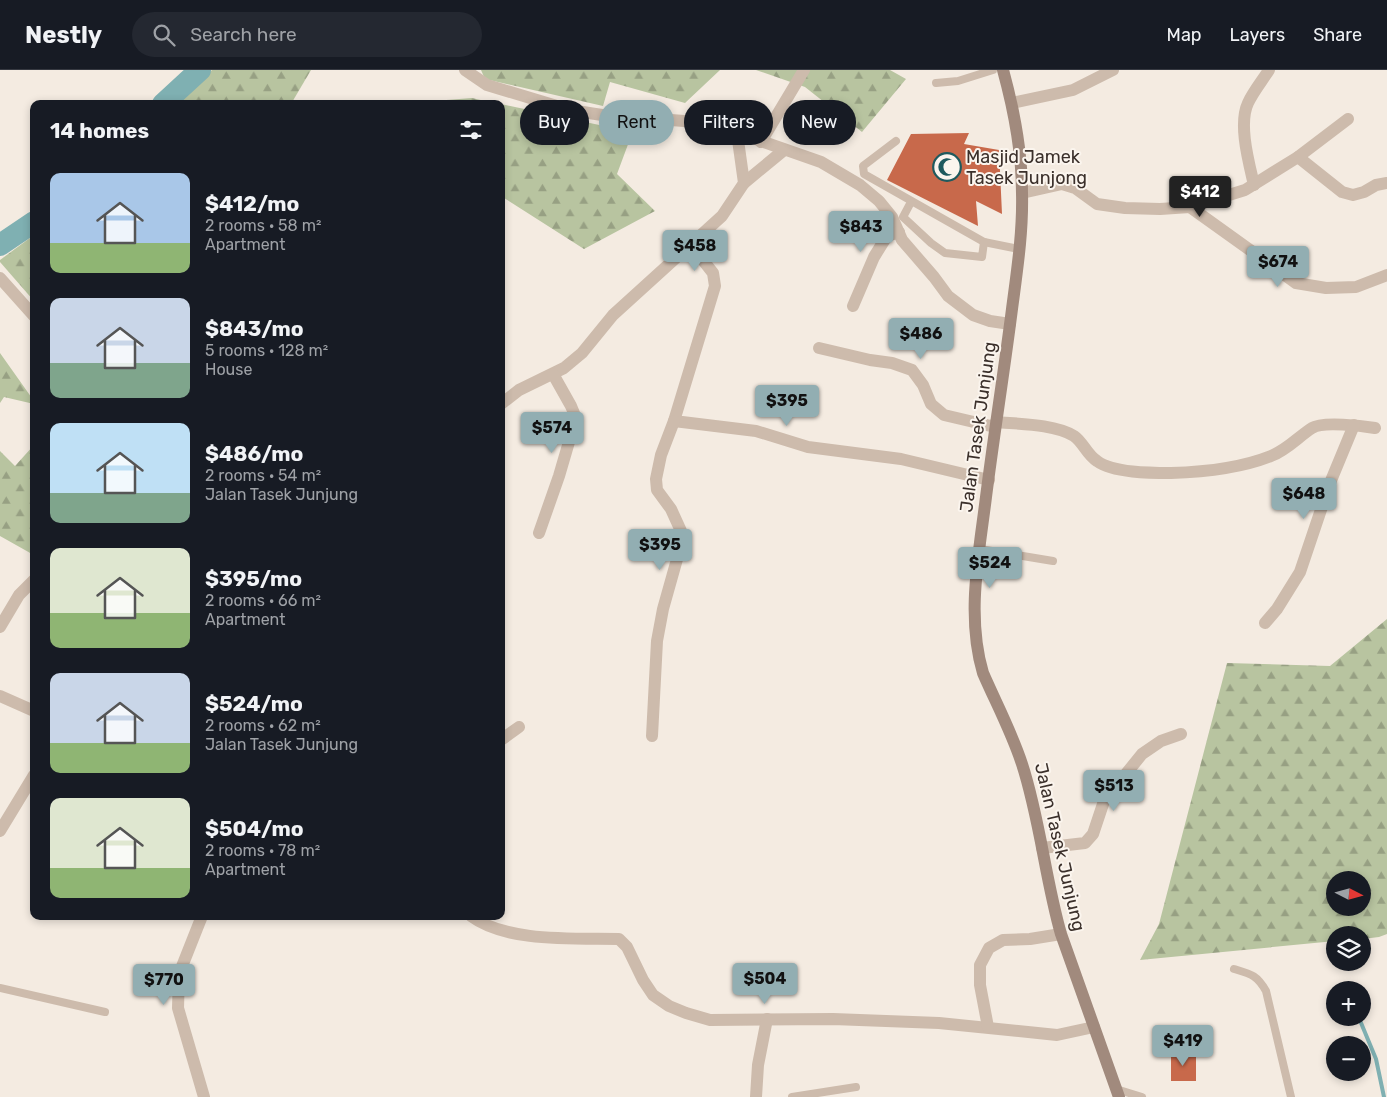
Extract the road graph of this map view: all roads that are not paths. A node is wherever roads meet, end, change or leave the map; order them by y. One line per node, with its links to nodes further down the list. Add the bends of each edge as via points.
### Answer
1 (465, 70): 10 (street, via 486,84 570,110 634,120)
2 (804, 70): 11 (street)
3 (993, 70): 7 (lane, via 958,81)
4 (1003, 70): 8 (main road, Jalan Tasek Junjung)
5 (1113, 70): 8 (street, via 1072,90)
6 (1269, 70): 19 (street, via 1247,105 1244,119 1245,148)
7 (936, 83)
8 (1012, 103): 20 (main road, Jalan Tasek Junjung, via 1021,161)
9 (1348, 119): 16 (street)
10 (684, 121)
11 (773, 122)
12 (896, 141): 21 (lane, via 864,166 864,174)
13 (739, 145): 17 (street)
14 (770, 145): 15 (street)
15 (784, 150): 17 (street); 23 (street, via 821,162 860,185 879,201)
16 (1298, 158): 18 (street, via 1342,192 1353,195); 19 (street)
17 (744, 183): 25 (street, via 722,216)
18 (1387, 183)
19 (1254, 185): 22 (street)
20 (1022, 193): 22 (street, via 1062,184 1075,188 1097,204 1125,208); 26 (main road, Jalan Tasek Junjung)
21 (910, 202): 24 (lane); 24 (lane, via 903,217 945,253 982,257)
22 (1190, 207): 27 (street, via 1296,283 1326,288 1356,287)
23 (899, 232): 29 (street, via 887,236); 31 (street, via 948,296 961,307 973,316)
24 (984, 242): 26 (lane)
25 (691, 245): 33 (street, via 613,315 582,353); 35 (street, via 714,272 715,286)
26 (1019, 249): 31 (main road, Jalan Tasek Junjung)
27 (1387, 275)
28 (0, 278): 30 (street)
29 (853, 306)
30 (30, 312)
31 (1010, 324): 36 (main road, Jalan Tasek Junjung)
32 (820, 348): 36 (street, via 912,370 931,404 944,415)
33 (553, 374): 34 (street, via 519,390); 40 (street, via 576,418)
34 (505, 401)
35 (674, 421): 39 (street, via 756,431 808,447 901,459); 50 (street, via 656,479 658,490 681,532 681,545 657,641)
36 (996, 424): 37 (street, via 1063,431 1075,437 1096,461 1113,469 1169,473 1255,462 1274,455 1313,426); 39 (main road, Jalan Tasek Junjung)
37 (1354, 425): 38 (street); 44 (street, via 1330,483 1300,572)
38 (1375, 428)
39 (989, 480): 41 (main road, Jalan Tasek Junjung)
40 (539, 534)
41 (980, 549): 42 (lane); 54 (main road, Jalan Tasek Junjung, via 975,616 979,658 1022,763)
42 (1053, 560)
43 (30, 584): 45 (street, via 19,594)
44 (1265, 623)
45 (0, 627)
46 (0, 696): 47 (street)
47 (30, 709)
48 (519, 727): 51 (street)
49 (1181, 734): 54 (street, via 1160,741 1142,754 1104,801 1093,834 1085,843)
50 (652, 736)
51 (505, 737)
52 (30, 782): 53 (street)
53 (0, 831)
54 (1042, 848): 57 (main road, Jalan Tasek Junjung)
55 (200, 920): 66 (street, via 179,974 178,1008)
56 (479, 920): 61 (street, via 525,936 620,939 653,995 668,1006 710,1020)
57 (1061, 934): 62 (street, via 1003,940 988,948 980,965 980,985); 63 (main road, Jalan Tasek Junjung)
58 (1234, 970): 70 (lane, via 1260,980 1266,991)
59 (0, 988): 60 (lane)
60 (105, 1012)
61 (767, 1019): 62 (street); 67 (street)
62 (988, 1027): 63 (street, via 1056,1035)
63 (1094, 1027): 65 (main road, Jalan Tasek Junjung)
64 (856, 1087): 68 (lane)
65 (1118, 1093): 69 (lane)
66 (204, 1097)
67 (756, 1097)
68 (792, 1097)
69 (1142, 1097)
70 (1291, 1097)

